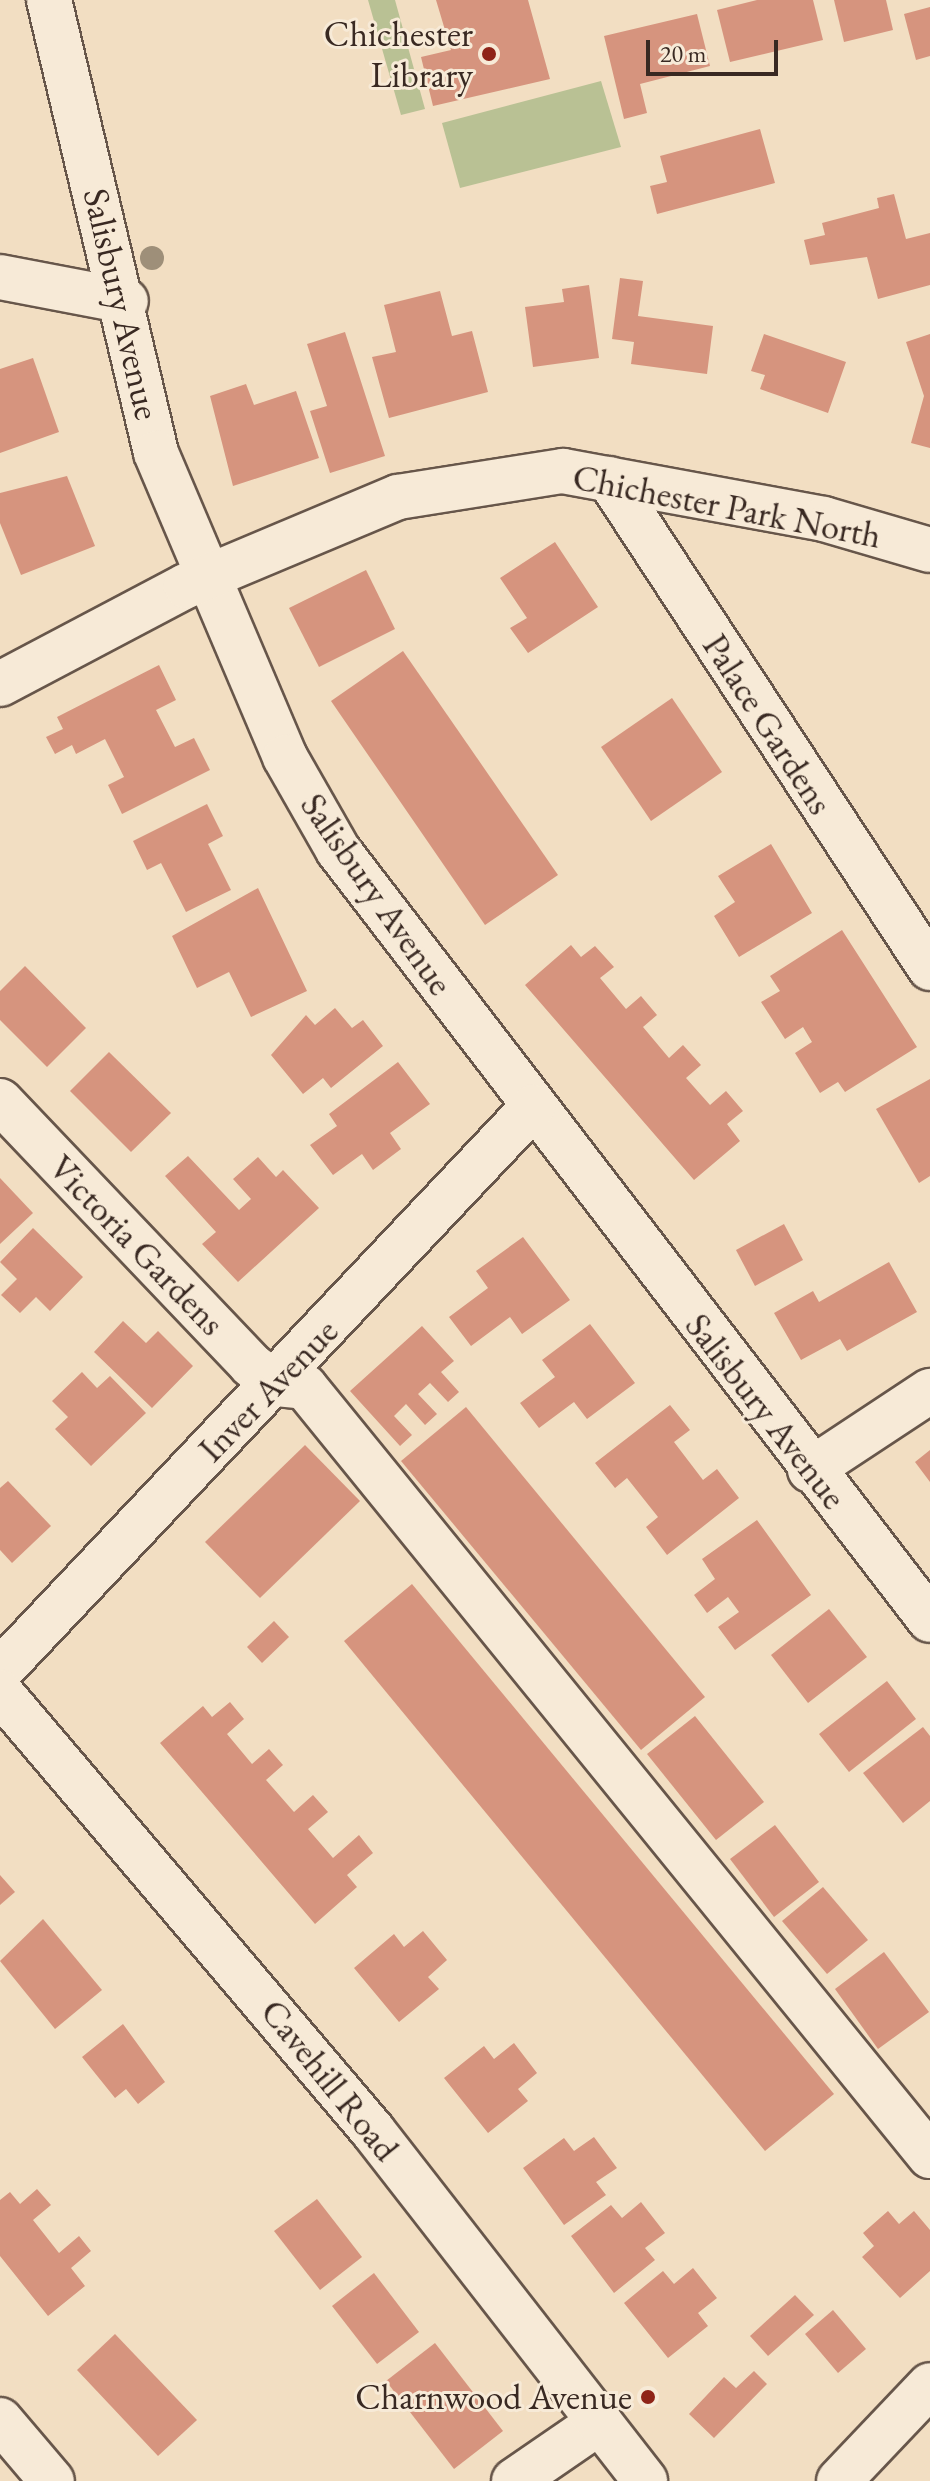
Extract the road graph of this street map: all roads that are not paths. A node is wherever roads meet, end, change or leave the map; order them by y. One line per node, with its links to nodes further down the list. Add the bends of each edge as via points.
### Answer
1 (49, 0): 3 (street, Salisbury Avenue)
2 (0, 277): 3 (street)
3 (126, 301): 6 (street, Salisbury Avenue, via 156,453)
4 (609, 479): 5 (street, Chichester Park North, via 824,519); 6 (street, Chichester Park North, via 563,471 398,497); 8 (street, Palace Gardens)
5 (930, 550)
6 (205, 581): 7 (street, Chichester Park North); 10 (street, Salisbury Avenue, via 285,757 338,850)
7 (0, 684)
8 (930, 968)
9 (0, 1101): 11 (street, Victoria Gardens)
10 (533, 1107): 11 (street, Inver Avenue); 13 (street, Salisbury Avenue)
11 (277, 1384): 15 (street, Inver Avenue); 17 (street, via 305,1387)
12 (930, 1391): 13 (street)
13 (810, 1470): 14 (street, Salisbury Avenue)
14 (930, 1620)
15 (0, 1671)
16 (0, 1692): 20 (street, Cavehill Road, via 373,2131)
17 (930, 2156)
18 (930, 2385): 24 (street)
19 (0, 2420): 21 (street)
20 (600, 2422): 22 (street); 23 (street, Cavehill Road)
21 (52, 2481)
22 (514, 2481)
23 (645, 2481)
24 (839, 2481)

